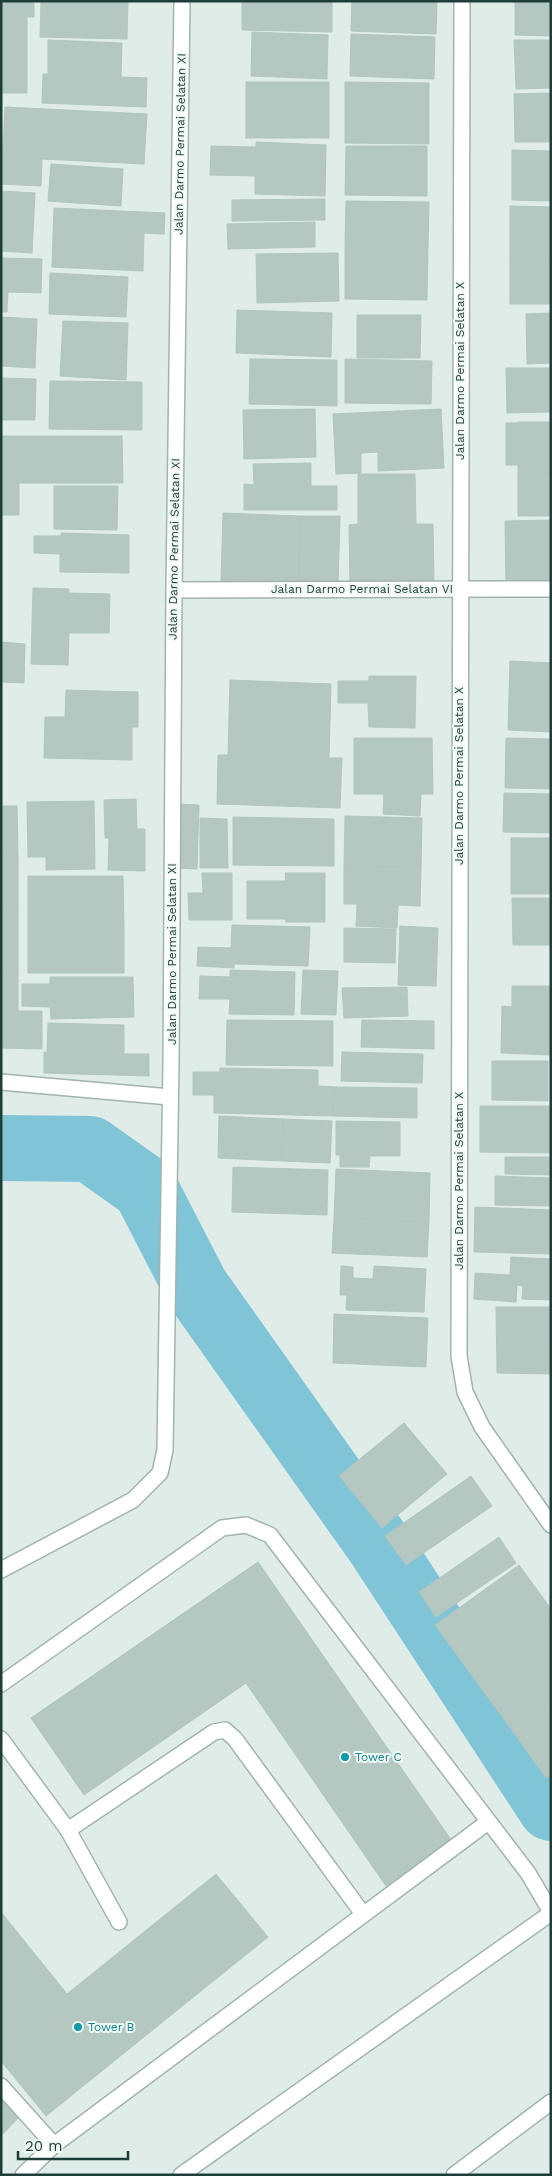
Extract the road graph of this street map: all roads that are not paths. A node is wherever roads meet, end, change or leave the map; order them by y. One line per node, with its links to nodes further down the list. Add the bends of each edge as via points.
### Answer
1 (182, 1): 4 (street, Jalan Darmo Permai Selatan XI)
2 (462, 1): 3 (street, Jalan Darmo Permai Selatan X)
3 (459, 589): 4 (street, Jalan Darmo Permai Selatan VI); 5 (street, Jalan Darmo Permai Selatan VI); 8 (street, Jalan Darmo Permai Selatan X, via 459,1356 465,1392 482,1427)
4 (174, 590): 7 (street, Jalan Darmo Permai Selatan XI)
5 (551, 590)
6 (1, 1082): 7 (street)
7 (170, 1097): 9 (street, Jalan Darmo Permai Selatan XI, via 165,1450 160,1473 133,1500)
8 (551, 1525)
9 (1, 1570)
10 (1, 1684): 12 (street, via 222,1528 246,1525 270,1535)
11 (1, 1739): 13 (street)
12 (488, 1822): 14 (street, via 528,1873); 15 (street)
13 (68, 1830): 15 (street, via 214,1732 225,1730 235,1739); 16 (street)
14 (551, 1912): 21 (street)
15 (364, 1914): 19 (street)
16 (118, 1922)
17 (1, 2086): 19 (street)
18 (551, 2102): 22 (street)
19 (54, 2145): 20 (street)
20 (23, 2175)
21 (180, 2175)
22 (454, 2175)

